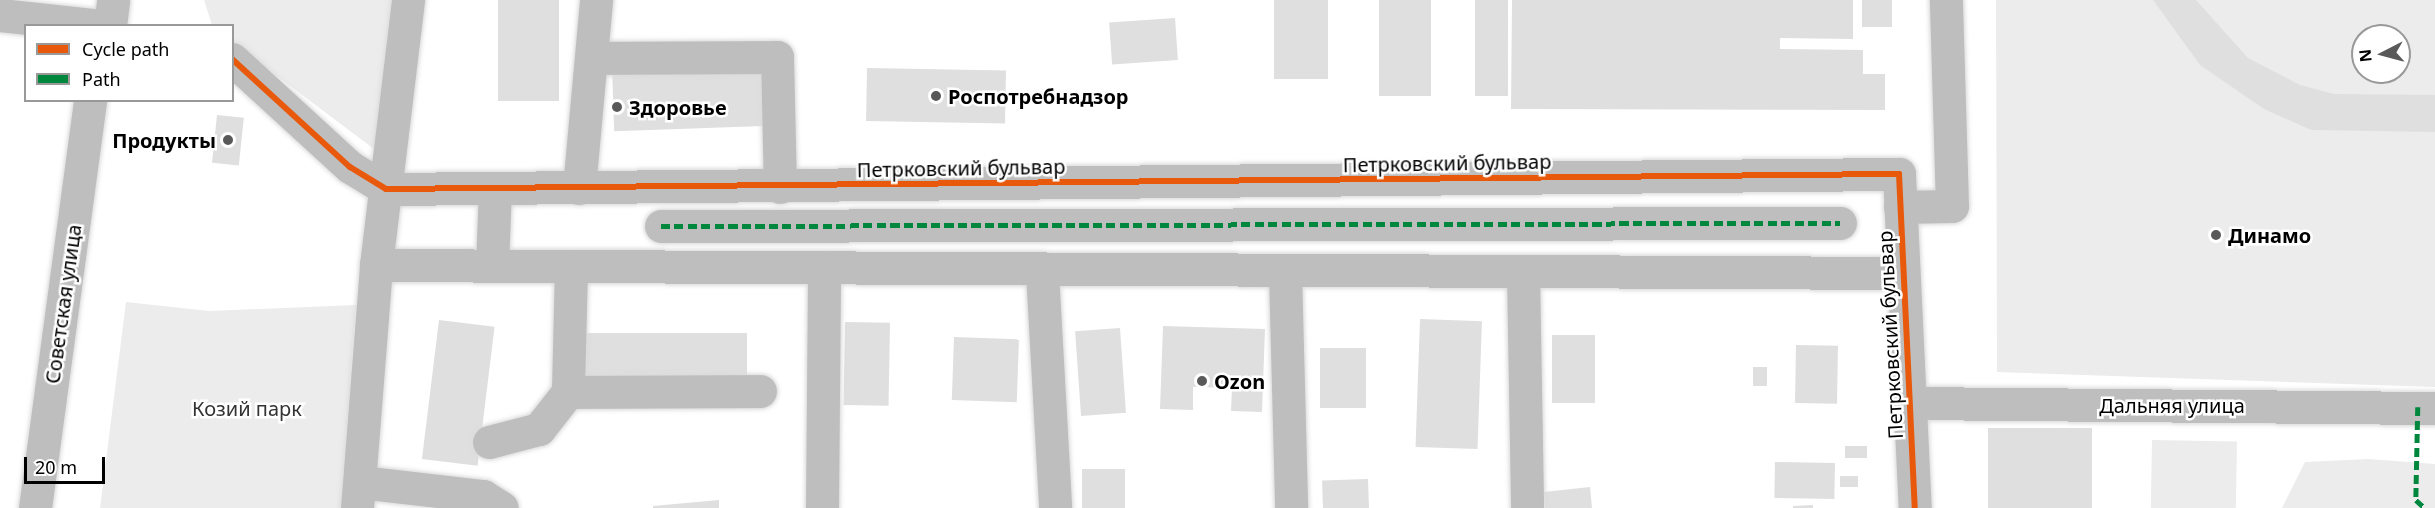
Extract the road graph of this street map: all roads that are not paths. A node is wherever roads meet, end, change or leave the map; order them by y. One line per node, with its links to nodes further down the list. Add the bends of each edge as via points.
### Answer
1 (113, 0): 7 (street)
2 (408, 0): 12 (street)
3 (596, 0): 8 (street)
4 (1946, 0): 16 (street, via 1953,206)
5 (0, 15): 6 (street)
6 (84, 24)
7 (110, 24)
8 (591, 58): 13 (street, via 777,57); 14 (street)
9 (234, 61): 11 (street)
10 (90, 102): 34 (street, Советская улица)
11 (350, 167): 12 (street); 17 (street)
12 (387, 177): 15 (street, Петрковский бульвар); 17 (street)
13 (780, 187): 14 (street, Петрковский бульвар); 16 (street, Петрковский бульвар, via 1899,174)
14 (579, 188): 15 (street, Петрковский бульвар)
15 (495, 189): 21 (street)
16 (1900, 207): 27 (street, Петрковский бульвар)
17 (382, 222): 20 (street)
18 (1840, 223): 19 (street)
19 (661, 226)
20 (376, 265): 21 (street, Петрковский бульвар); 33 (street)
21 (492, 266): 22 (street, Петрковский бульвар)
22 (572, 267): 23 (street, Петрковский бульвар); 29 (street)
23 (824, 271): 24 (street, Петрковский бульвар); 36 (street)
24 (1042, 272): 25 (street, Петрковский бульвар); 37 (street)
25 (1285, 272): 26 (street, Петрковский бульвар); 38 (street)
26 (1523, 272): 27 (street, Петрковский бульвар); 39 (street)
27 (1903, 273): 30 (street, Петрковский бульвар)
28 (760, 391): 29 (street)
29 (568, 392): 32 (street, via 539,429)
30 (1910, 403): 31 (street, Дальняя улица); 40 (street, Петрковский бульвар)
31 (2435, 408)
32 (489, 442)
33 (358, 495): 35 (street, via 483,496)
34 (35, 508)
35 (502, 508)
36 (822, 508)
37 (1055, 508)
38 (1291, 508)
39 (1527, 508)
40 (1915, 508)

